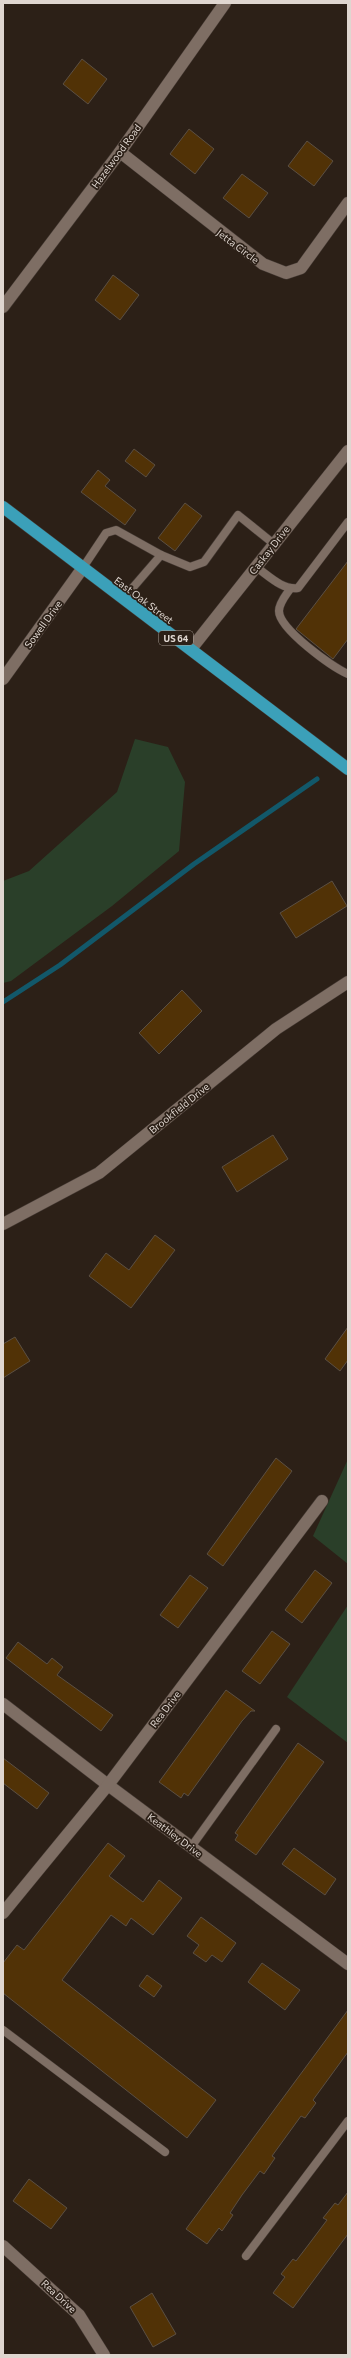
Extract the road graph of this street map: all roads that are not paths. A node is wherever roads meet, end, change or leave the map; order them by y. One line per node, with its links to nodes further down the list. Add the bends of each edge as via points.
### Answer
1 (226, 3): 2 (street, Hazelwood Road)
2 (120, 152): 3 (street, Jetta Circle, via 263,264 286,273 301,268); 4 (street, Hazelwood Road)
3 (348, 203)
4 (3, 307)
5 (348, 451): 8 (street, Caskay Drive)
6 (3, 507): 11 (highway, East Oak Street / US 64)
7 (348, 522): 12 (lane, via 304,583 298,588)
8 (274, 544): 9 (lane, via 238,515 204,562 190,567); 10 (street, Caskay Drive)
9 (161, 556): 11 (lane, via 116,530 111,530 106,533); 13 (lane)
10 (256, 567): 12 (lane); 14 (street, Caskay Drive)
11 (82, 569): 13 (highway, East Oak Street / US 64); 16 (street, Sowell Drive)
12 (290, 589): 15 (lane, via 279,611 281,621 290,632)
13 (123, 599): 14 (highway, East Oak Street / US 64)
14 (191, 650): 17 (highway, East Oak Street / US 64)
15 (348, 674)
16 (3, 679)
17 (348, 769)
18 (348, 982): 19 (street, Brookfield Drive, via 276,1029 99,1173)
19 (3, 1224)
20 (322, 1501): 23 (street, Rea Drive)
21 (3, 1704): 23 (street, Keathley Drive)
22 (276, 1729): 24 (lane)
23 (108, 1785): 24 (street, Keathley Drive); 25 (street, Rea Drive)
24 (191, 1847): 26 (street, Keathley Drive)
25 (3, 1913)
26 (348, 1964)
27 (3, 2030): 29 (lane)
28 (348, 2121): 31 (lane)
29 (165, 2152)
30 (3, 2246): 32 (street, Rea Drive, via 79,2315)
31 (246, 2256)
32 (104, 2355)

